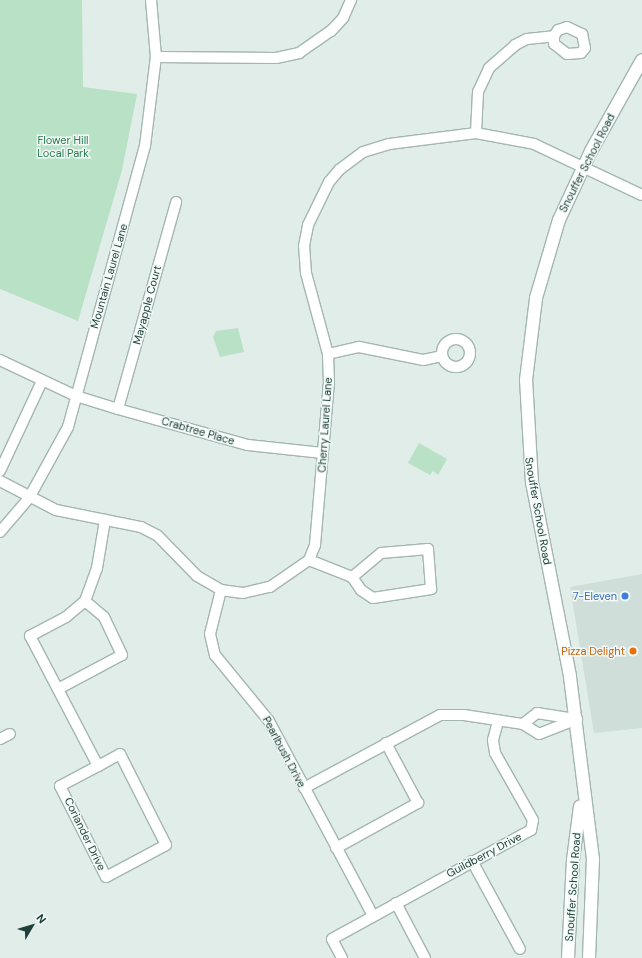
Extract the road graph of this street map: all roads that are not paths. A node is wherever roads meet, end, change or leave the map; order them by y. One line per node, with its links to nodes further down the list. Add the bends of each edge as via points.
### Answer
1 (151, 0): 4 (street, Mountain Laurel Lane)
2 (351, 0): 4 (street, via 343,18 331,31 299,53 276,58)
3 (554, 36): 6 (street, via 527,39 515,45 489,68 478,92)
4 (156, 57): 14 (street, Mountain Laurel Lane, via 143,154)
5 (642, 60): 7 (main road, Snouffer School Road)
6 (476, 134): 7 (street, Cherry Laurel Lane, via 534,144); 10 (street, Cherry Laurel Lane, via 389,144 363,152 329,182 308,225 304,246 306,273)
7 (583, 165): 8 (street, Cherry Laurel Lane); 27 (main road, Snouffer School Road, via 559,220 536,298 529,347 526,413 532,483)
8 (642, 195)
9 (176, 202): 15 (street, Mayapple Court)
10 (328, 354): 11 (street, via 359,347 424,360); 16 (street, Cherry Laurel Lane, via 329,383)
11 (442, 356)
12 (0, 360): 13 (street, Crabtree Place)
13 (42, 381): 14 (street, Crabtree Place); 17 (street)
14 (76, 396): 15 (street, Crabtree Place); 19 (street, Mountain Laurel Lane, via 68,427)
15 (118, 409): 16 (street, Crabtree Place, via 248,445)
16 (323, 453): 22 (street, Cherry Laurel Lane, via 315,545)
17 (0, 471)
18 (0, 482): 19 (street)
19 (30, 498): 20 (street, via 56,510); 21 (street, Mountain Laurel Lane)
20 (105, 520): 24 (street, via 157,535 196,576); 25 (street, via 97,568)
21 (0, 532)
22 (309, 560): 23 (street); 24 (street, via 270,587 243,593)
23 (352, 577): 23 (street, via 361,590 373,598 432,589 428,548 381,553)
24 (221, 590): 34 (street, Pearlbush Drive, via 210,634 215,655 269,721)
25 (85, 601): 26 (street, via 66,617 30,636); 26 (street, via 104,617 122,655)
26 (58, 689): 33 (street)
27 (577, 719): 29 (street, via 537,713); 29 (street, via 539,734); 35 (main road, Snouffer School Road)
28 (498, 721): 29 (street); 32 (street, via 464,715 440,715); 37 (street, Guildberry Drive, via 493,740 495,753 533,824 531,830)
29 (522, 724)
30 (10, 734): 31 (street)
31 (0, 739)
32 (386, 743): 34 (street); 36 (street, via 418,803)
33 (98, 766): 33 (street, Coriander Drive, via 120,754 166,845 106,877 60,786)
34 (304, 788): 36 (street, Pearlbush Drive)
35 (582, 793): 43 (main road, Snouffer School Road, via 573,860); 44 (main road, Snouffer School Road, via 593,859)
36 (336, 848): 39 (street, Pearlbush Drive)
37 (472, 861): 38 (street, Guildberry Drive); 40 (street)
38 (396, 903): 39 (street, Guildberry Drive); 42 (street)
39 (373, 916): 41 (street, Guildberry Drive, via 332,939)
40 (520, 949)
41 (342, 958)
42 (425, 958)
43 (568, 958)
44 (588, 958)

